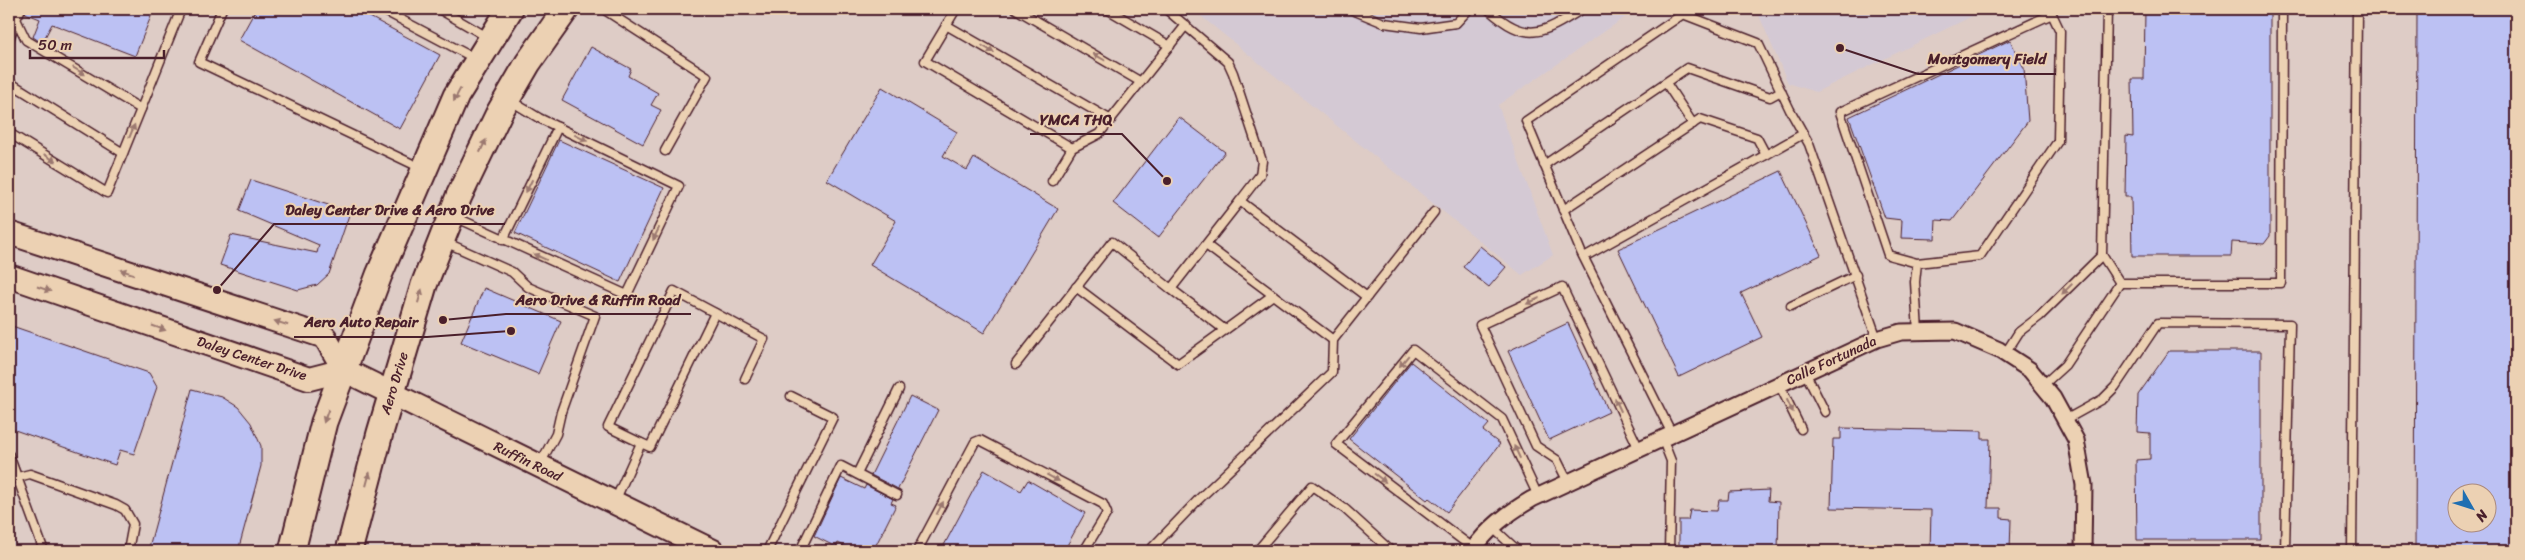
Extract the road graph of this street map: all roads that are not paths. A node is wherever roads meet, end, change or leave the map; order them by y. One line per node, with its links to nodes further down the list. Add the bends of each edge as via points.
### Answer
1 (21, 9): 20 (lane)
2 (181, 9): 32 (lane)
3 (222, 9): 43 (lane, via 199,62)
4 (381, 9): 26 (lane)
5 (439, 9): 23 (lane)
6 (510, 9): 23 (main road)
7 (566, 9): 31 (main road, Aero Drive)
8 (603, 9): 39 (lane, via 707,76)
9 (956, 9): 21 (lane)
10 (1016, 9): 28 (lane, one-way to 10)
11 (1108, 9): 25 (lane)
12 (1166, 9): 22 (lane)
13 (1350, 9): 14 (lane, via 1384,23 1421,28 1456,23)
14 (1469, 9)
15 (1488, 9): 16 (lane, via 1504,23 1527,32 1549,29)
16 (1582, 9)
17 (2106, 9): 53 (lane)
18 (2282, 9): 58 (lane, via 2282,283)
19 (2357, 9): 111 (lane)
20 (13, 18): 24 (lane); 32 (lane, one-way to 32, via 26,40)
21 (946, 25): 33 (lane, one-way to 33); 38 (lane, via 925,61)
22 (1186, 26): 25 (lane); 45 (lane, via 1228,62 1262,162 1260,174)
23 (490, 38): 26 (main road)
24 (9, 40)
25 (1170, 46): 28 (lane)
26 (478, 60): 43 (main road, one-way to 43, via 456,96)
27 (9, 82): 40 (lane)
28 (1141, 82): 33 (lane)
29 (1666, 83): 30 (lane, via 1687,68 1770,96); 34 (lane); 42 (lane)
30 (1781, 91): 37 (lane); 42 (lane, via 1758,42 1683,14 1526,121)
31 (507, 98): 35 (lane); 48 (main road, Aero Drive, one-way to 31)
32 (141, 108): 40 (lane, one-way to 32)
33 (1111, 120): 38 (lane, via 1099,134)
34 (1693, 124): 41 (lane, via 1700,119 1757,138); 46 (lane)
35 (558, 127): 50 (lane, one-way to 50); 50 (lane, one-way to 50, via 679,186 627,295)
36 (9, 133): 40 (lane, one-way to 40, via 107,193)
37 (1803, 134): 41 (lane); 56 (lane)
38 (1072, 148): 44 (lane)
39 (665, 151)
40 (123, 153)
41 (1766, 154): 54 (lane)
42 (1544, 165): 46 (lane)
43 (423, 169): 71 (main road)
44 (1052, 181)
45 (1240, 201): 52 (lane); 62 (lane)
46 (1563, 210): 54 (lane)
47 (1434, 212): 62 (lane)
48 (452, 216): 50 (lane); 51 (main road, Aero Drive)
49 (9, 233): 71 (main road, one-way to 49, via 325,337)
50 (503, 240)
51 (441, 241): 77 (main road, Aero Drive, one-way to 51); 86 (lane, via 512,272 528,287 594,316 560,412 556,434)
52 (1206, 245): 60 (lane); 61 (lane)
53 (2102, 255): 58 (lane); 69 (lane, one-way to 69, via 2040,316 2019,332)
54 (1584, 257): 82 (lane)
55 (1917, 263): 55 (lane, via 1888,255 1840,112 2052,14 2060,31 2058,141 1980,256); 66 (lane)
56 (1856, 275): 63 (lane); 67 (lane)
57 (9, 276): 71 (main road, Daley Center Drive, one-way to 71, via 308,379)
58 (2120, 283): 75 (lane, via 2065,365)
59 (1076, 287): 60 (lane, via 1112,242); 65 (lane, via 1178,364); 70 (lane)
60 (1172, 289): 65 (lane)
61 (1273, 295): 65 (lane); 68 (lane)
62 (1367, 297): 68 (lane)
63 (1791, 306)
64 (715, 313): 73 (lane, via 764,339); 83 (lane, via 650,447); 83 (lane, via 674,291 608,427)
65 (1225, 330)
66 (1918, 332): 67 (street, Calle Fortunada, via 1901,332); 69 (street, Calle Fortunada, via 1955,331)
67 (1877, 339): 72 (street, Calle Fortunada)
68 (1333, 340): 104 (lane, via 1332,372)
69 (2005, 354): 75 (street, Calle Fortunada, via 2030,370)
70 (1016, 364)
71 (344, 370): 77 (main road, Ruffin Road); 97 (main road, one-way to 97, via 324,422)
72 (1805, 372): 74 (street, Calle Fortunada); 79 (lane)
73 (744, 379)
74 (1779, 384): 81 (lane, one-way to 81); 82 (street, Calle Fortunada)
75 (2043, 385): 80 (street, Calle Fortunada)
76 (899, 389): 87 (lane)
77 (391, 393): 86 (main road, Ruffin Road); 98 (main road, Aero Drive, one-way to 77)
78 (791, 396): 100 (lane, via 833,417)
79 (1825, 412)
80 (2065, 420): 109 (street, Calle Fortunada, via 2076,440 2084,485); 110 (lane, via 2098,402 2115,387 2158,323 2290,324)
81 (1801, 429)
82 (1667, 436): 84 (street, Calle Fortunada); 108 (lane, via 1671,461)
83 (641, 444): 92 (lane)
84 (1639, 449): 89 (street, Calle Fortunada); 89 (lane, one-way to 89, via 1562,287 1480,325 1536,446 1557,460)
85 (9, 455): 88 (lane)
86 (539, 466): 92 (main road, Ruffin Road)
87 (857, 474): 90 (lane); 101 (lane, via 841,466)
88 (18, 477): 95 (lane); 96 (lane, via 30,474 125,510 133,524)
89 (1568, 482): 91 (street, Calle Fortunada)
90 (897, 495)
91 (1538, 496): 93 (street, Calle Fortunada, via 1505,515); 94 (lane, one-way to 94, via 1502,419 1413,350 1336,444)
92 (615, 503): 99 (main road, Ruffin Road)
93 (1492, 527): 94 (street, Calle Fortunada); 107 (lane)
94 (1472, 550)
95 (44, 551)
96 (128, 551)
97 (292, 551)
98 (349, 551)
99 (714, 551)
100 (768, 551)
101 (800, 551)
102 (917, 551): 103 (lane, one-way to 103, via 975,442 980,440 1103,504 1107,513)
103 (1084, 551)
104 (1149, 551)
105 (1257, 551): 106 (lane, via 1312,486)
106 (1391, 551)
107 (1518, 551)
108 (1669, 551)
109 (2083, 551)
110 (2285, 551)
111 (2352, 551)

